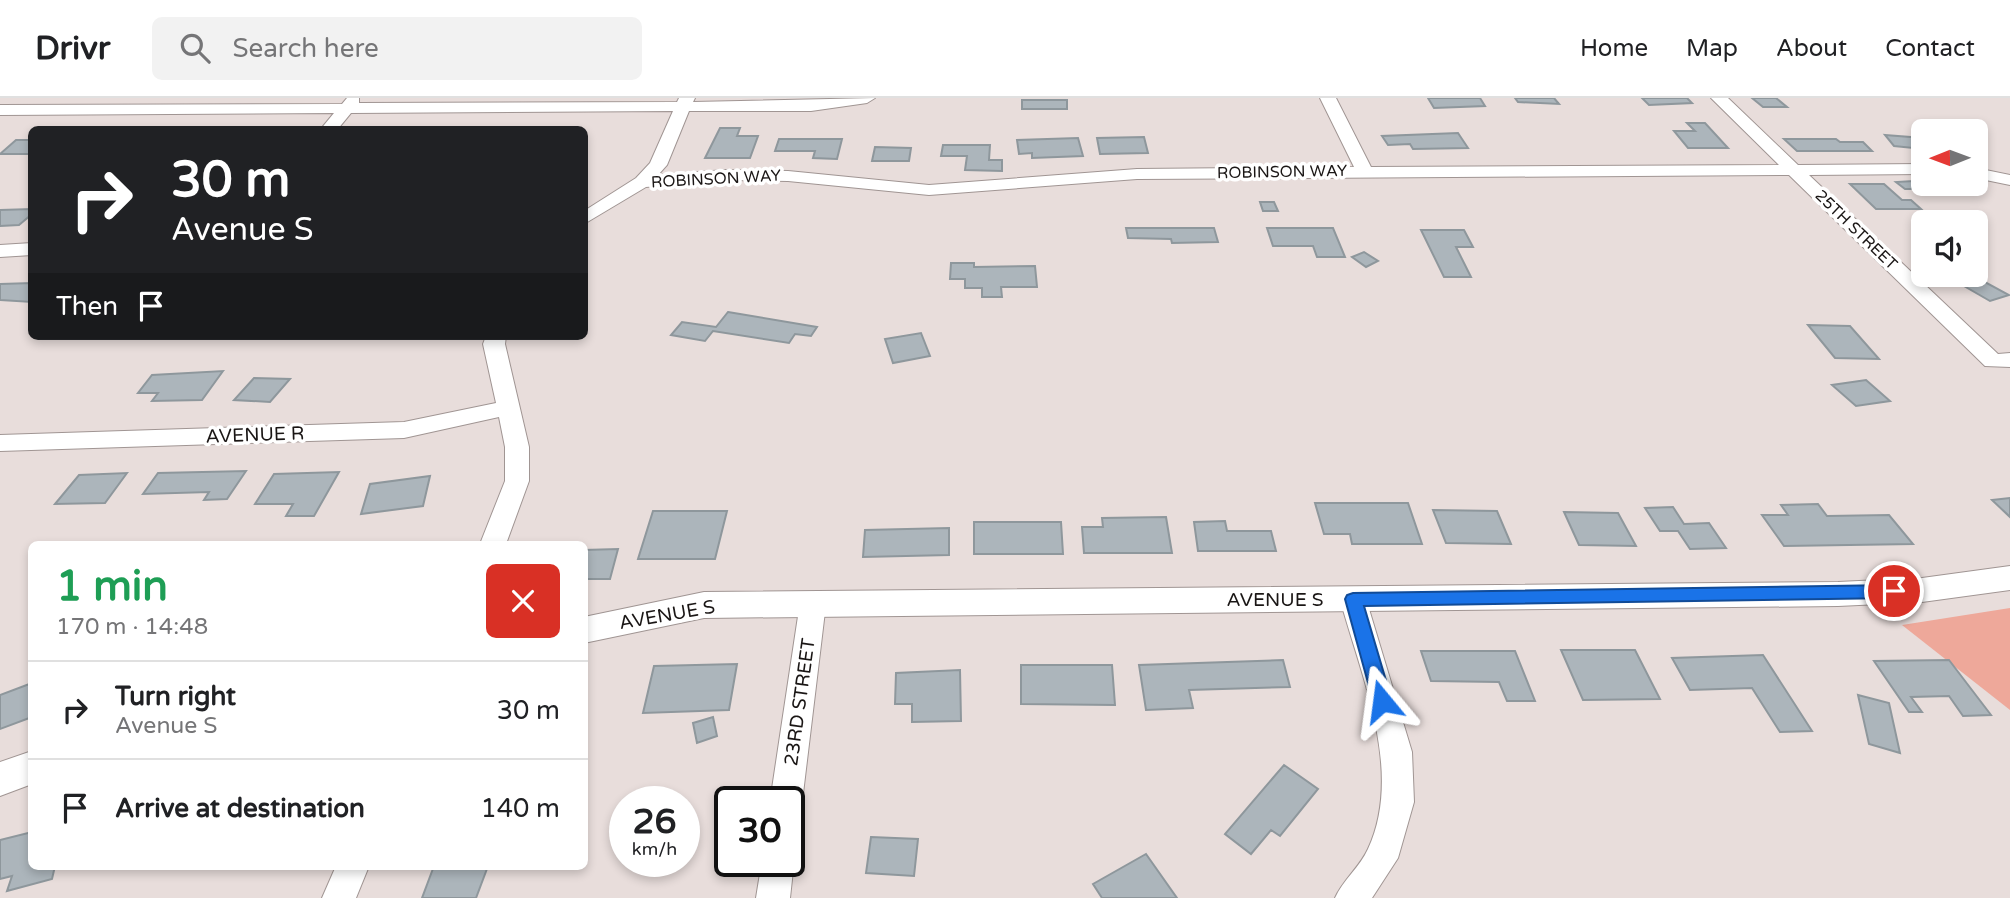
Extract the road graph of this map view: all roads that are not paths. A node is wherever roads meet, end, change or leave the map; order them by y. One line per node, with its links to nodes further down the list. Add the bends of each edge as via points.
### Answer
1 (867, 98): 5 (street, via 811,106)
2 (1328, 98): 10 (street)
3 (1719, 98): 8 (street, 25TH STREET)
4 (351, 103): 5 (street); 6 (street); 7 (street)
5 (685, 103): 13 (street, via 658,166)
6 (0, 110)
7 (331, 126)
8 (1793, 169): 9 (street, ROBINSON WAY); 10 (street, ROBINSON WAY); 18 (street, 25TH STREET)
9 (1911, 169)
10 (1364, 171): 13 (street, ROBINSON WAY, via 1137,174 929,190 788,176 726,175)
11 (1988, 175): 12 (street)
12 (2010, 180)
13 (642, 182): 14 (street)
14 (588, 216)
15 (28, 249): 16 (street)
16 (0, 251)
17 (495, 340): 19 (street)
18 (2001, 361)
19 (508, 408): 20 (street, AVENUE R, via 404,430); 21 (street, via 517,447 517,481)
20 (0, 443)
21 (494, 541)
22 (2010, 578): 23 (street, AVENUE S, via 1922,590 1838,594)
23 (1353, 599): 24 (street, AVENUE S); 33 (street, via 1397,752 1398,802 1382,858)
24 (813, 604): 25 (street, AVENUE S, via 705,605); 28 (street, 23RD STREET)
25 (588, 629)
26 (28, 768): 27 (street)
27 (0, 779)
28 (788, 786)
29 (351, 870): 31 (street)
30 (776, 877): 32 (street)
31 (339, 898)
32 (773, 898)
33 (1352, 898)

